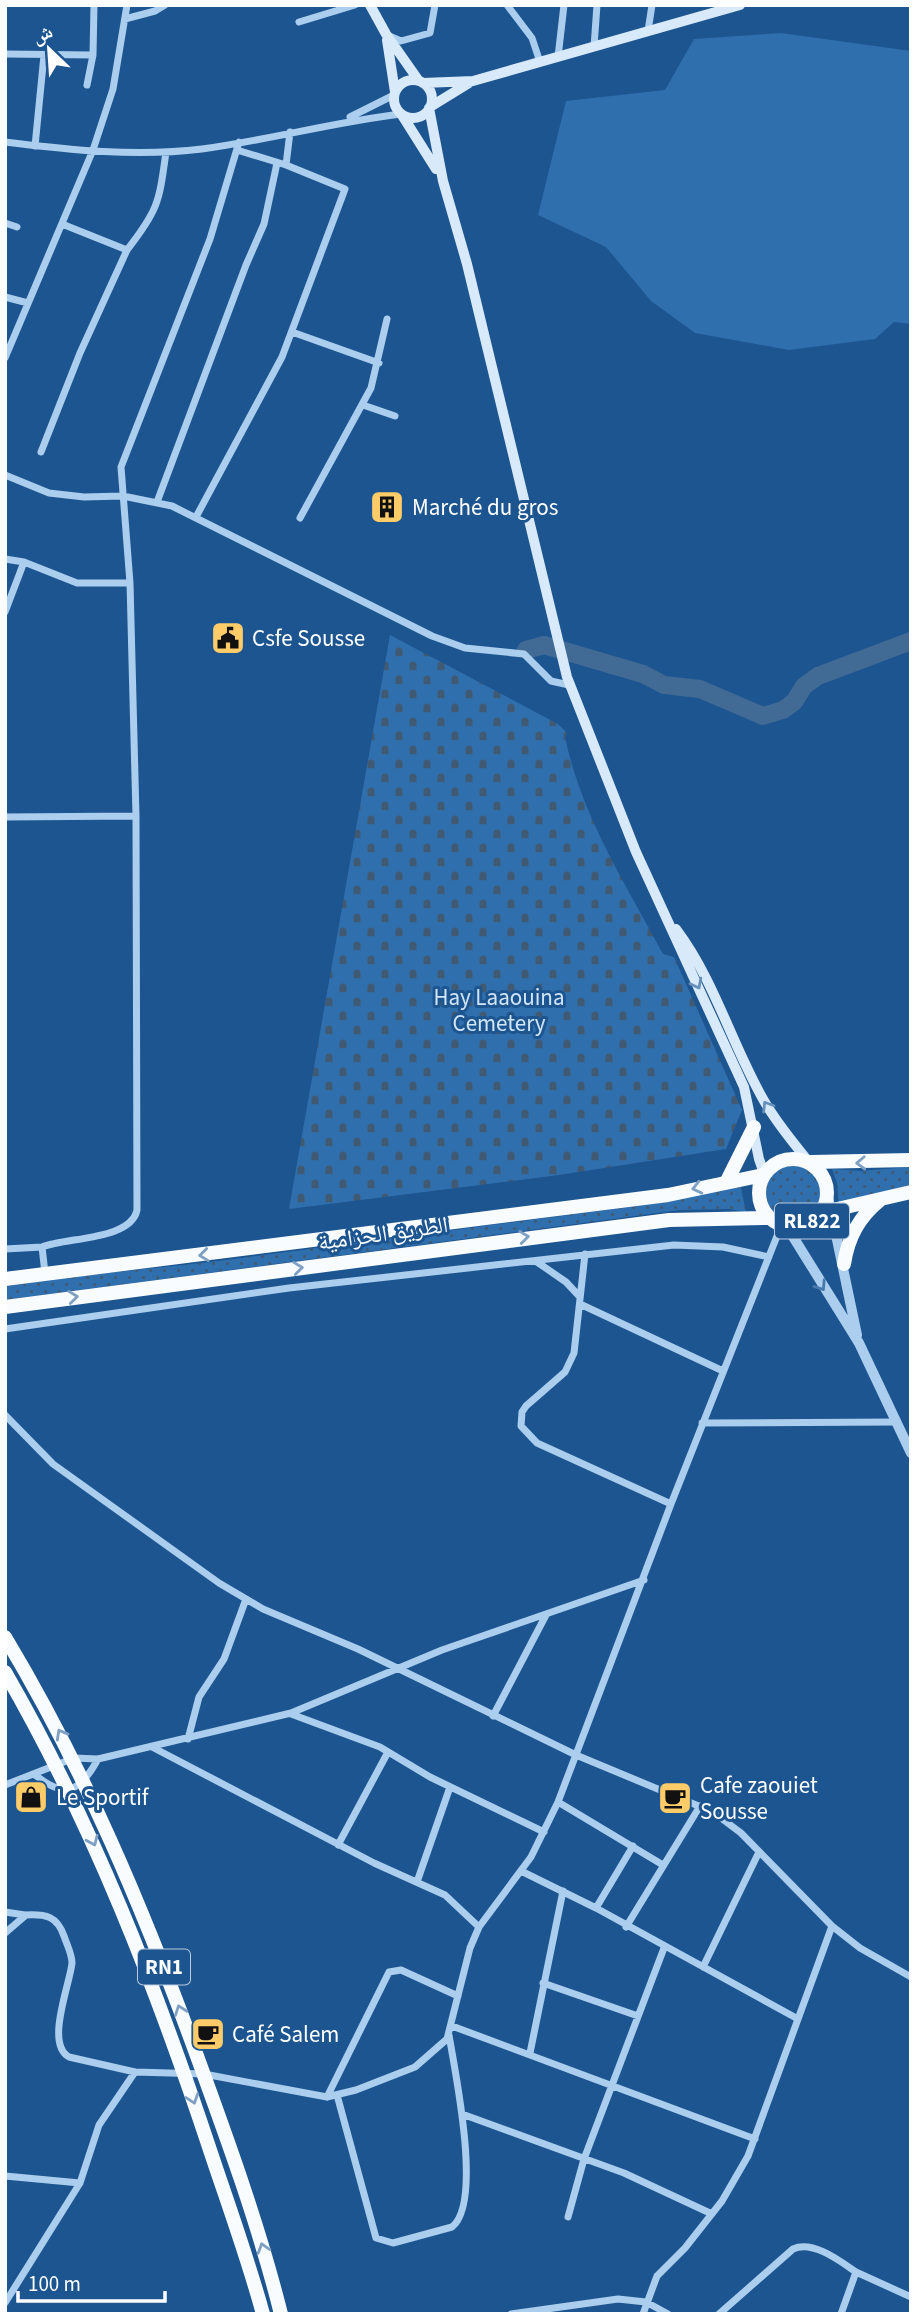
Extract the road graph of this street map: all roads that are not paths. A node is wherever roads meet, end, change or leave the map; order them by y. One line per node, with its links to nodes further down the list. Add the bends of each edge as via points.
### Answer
1 (94, 5): 19 (street)
2 (127, 5): 12 (street)
3 (165, 5): 12 (street)
4 (355, 5): 13 (street)
5 (370, 5): 15 (main road)
6 (435, 5): 15 (street, via 430,33 401,41)
7 (506, 5): 21 (street, via 532,38)
8 (564, 5): 20 (street)
9 (597, 5): 16 (street)
10 (652, 5): 14 (street)
11 (740, 5): 14 (main road)
12 (125, 19): 33 (street, via 113,89)
13 (299, 22)
14 (648, 31): 16 (main road)
15 (386, 34): 23 (main road); 25 (main road)
16 (594, 47): 20 (main road)
17 (5, 54): 18 (street)
18 (44, 55): 19 (street); 31 (street)
19 (93, 55): 24 (street)
20 (558, 57): 21 (main road)
21 (540, 62): 22 (main road)
22 (473, 81): 23 (main road); 26 (main road)
23 (421, 82): 25 (main road, via 408,80); 26 (main road, via 431,96)
24 (87, 85)
25 (395, 93): 27 (main road); 28 (street, via 372,109)
26 (429, 107): 27 (main road, via 420,116); 37 (main road)
27 (401, 114): 28 (street); 37 (main road)
28 (340, 121): 29 (street)
29 (290, 132): 32 (street); 36 (street)
30 (5, 142): 31 (street)
31 (34, 146): 33 (street)
32 (238, 146): 34 (street); 35 (street); 52 (street, via 210,239 123,456)
33 (93, 150): 34 (street); 39 (street)
34 (166, 152): 41 (street, via 158,203)
35 (277, 163): 36 (street); 53 (street, via 259,240)
36 (286, 165): 45 (street, via 345,189)
37 (443, 181): 60 (main road)
38 (5, 223): 40 (street)
39 (62, 224): 41 (street); 43 (street)
40 (17, 227)
41 (127, 250): 50 (street)
42 (5, 297): 43 (street)
43 (28, 303): 46 (street)
44 (387, 319): 47 (street)
45 (292, 332): 47 (street); 54 (street)
46 (5, 358)
47 (379, 363): 48 (street)
48 (363, 405): 49 (street); 55 (street)
49 (395, 416)
50 (41, 452)
51 (5, 475): 52 (street, via 48,493)
52 (123, 496): 53 (street); 58 (street)
53 (157, 502): 54 (street)
54 (196, 517): 60 (street, via 432,636 465,648 524,654 551,681)
55 (300, 518)
56 (5, 559): 57 (street)
57 (24, 562): 58 (street, via 77,583); 59 (street)
58 (130, 583): 61 (street)
59 (5, 612)
60 (568, 681): 63 (main road, via 636,852)
61 (136, 816): 62 (street); 73 (street, via 136,1216 119,1231)
62 (5, 817)
63 (670, 921): 64 (main road, one-way to 64, via 744,1087); 66 (main road, one-way to 63, via 762,1098 716,996)
64 (754, 1126): 67 (main road); 68 (highway)
65 (911, 1160): 66 (highway, الطريق الحزامية, one-way to 66)
66 (809, 1161): 67 (highway, الطريق الحزامية / RL822, via 782,1160); 71 (highway, RL822, via 822,1176)
67 (764, 1174): 68 (highway, الطريق الحزامية); 72 (highway, RL822, via 759,1202)
68 (727, 1181): 79 (highway, الطريق الحزامية, one-way to 79, via 668,1195)
69 (911, 1192): 70 (highway, الطريق الحزامية)
70 (883, 1199): 71 (highway, الطريق الحزامية); 78 (highway, via 860,1220 846,1248)
71 (827, 1213): 72 (highway, الطريق الحزامية / RL822, via 805,1225); 78 (street, RL822)
72 (779, 1223): 76 (street); 82 (highway, الطريق الحزامية, one-way to 72, via 669,1220); 84 (street, RL822, one-way to 84)
73 (42, 1247): 74 (street); 79 (street)
74 (5, 1249)
75 (585, 1254): 76 (street, via 696,1245); 77 (street); 81 (street)
76 (769, 1257): 85 (street)
77 (537, 1262): 81 (street, via 566,1282); 83 (street, via 316,1285)
78 (844, 1264): 84 (street, RL822)
79 (45, 1276): 80 (highway, الطريق الحزامية)
80 (5, 1279)
81 (580, 1301): 85 (street); 90 (street, via 570,1364 526,1406 521,1426 537,1443)
82 (5, 1307)
83 (5, 1329)
84 (859, 1343): 87 (street, RL822)
85 (723, 1371): 88 (street)
86 (5, 1415): 92 (street, via 53,1464)
87 (897, 1422): 88 (street); 89 (street, RL822)
88 (702, 1423): 90 (street)
89 (911, 1452)
90 (671, 1504): 91 (street)
91 (644, 1580): 93 (street); 102 (street)
92 (246, 1599): 95 (street); 99 (street, via 224,1659 199,1697)
93 (546, 1615): 95 (street, via 442,1650); 98 (street)
94 (5, 1637): 103 (highway, RN1, one-way to 94)
95 (400, 1670): 97 (street); 98 (street)
96 (5, 1672): 105 (highway, RN1)
97 (291, 1713): 99 (street); 101 (street)
98 (494, 1716): 102 (street)
99 (188, 1738): 100 (street)
100 (151, 1747): 104 (street); 114 (street)
101 (388, 1752): 109 (street); 114 (street)
102 (576, 1755): 111 (street); 112 (street)
103 (74, 1758): 104 (street); 105 (street); 107 (highway, RN1)
104 (98, 1759): 107 (street)
105 (57, 1766): 106 (street); 110 (highway, RN1)
106 (34, 1774): 108 (street); 110 (street)
107 (86, 1782): 110 (street); 139 (highway, RN1, one-way to 107)
108 (5, 1785)
109 (450, 1787): 113 (street); 119 (street)
110 (68, 1791): 138 (highway, RN1, one-way to 138, via 122,1907)
111 (558, 1802): 113 (street); 115 (street)
112 (701, 1806): 116 (street, via 741,1833); 117 (street)
113 (544, 1832): 118 (street)
114 (338, 1845): 119 (street)
115 (633, 1846): 117 (street); 121 (street)
116 (759, 1852): 124 (street); 129 (street)
117 (663, 1865): 126 (street)
118 (521, 1871): 120 (street); 125 (street)
119 (417, 1882): 125 (street, via 445,1895)
120 (563, 1891): 121 (street); 131 (street)
121 (596, 1908): 126 (street)
122 (5, 1912): 123 (street)
123 (26, 1915): 127 (street); 137 (street, via 48,1915 58,1922 71,1958 61,2013 63,2052)
124 (832, 1926): 130 (street); 134 (street)
125 (479, 1927): 132 (street)
126 (626, 1927): 128 (street)
127 (5, 1933)
128 (664, 1948): 129 (street); 133 (street)
129 (703, 1968): 134 (street)
130 (910, 1976)
131 (543, 1983): 133 (street); 136 (street)
132 (458, 1996): 135 (street); 142 (street, via 401,1970 389,1972)
133 (638, 2016): 140 (street)
134 (798, 2019): 144 (street)
135 (450, 2031): 136 (street); 141 (street, via 415,2067); 143 (street)
136 (530, 2053): 140 (street)
137 (135, 2072): 138 (street); 147 (street, via 99,2125)
138 (185, 2074): 139 (street); 154 (highway, RN1, one-way to 154)
139 (204, 2074): 142 (street); 155 (highway, RN1, one-way to 139, via 265,2249)
140 (613, 2084): 144 (street); 145 (street)
141 (338, 2095): 142 (street); 143 (street, via 373,2233 385,2243 458,2223 466,2167)
142 (327, 2096)
143 (462, 2114): 145 (street)
144 (755, 2139): 148 (street)
145 (583, 2160): 148 (street); 149 (street)
146 (5, 2176): 147 (street)
147 (80, 2183): 153 (street)
148 (712, 2214): 152 (street, via 657,2276)
149 (568, 2217)
150 (856, 2272): 151 (street); 159 (street, via 827,2254 796,2247); 160 (street)
151 (911, 2297)
152 (646, 2302): 156 (street, via 607,2300); 157 (street); 158 (street)
153 (5, 2303)
154 (263, 2314)
155 (281, 2314)
156 (512, 2314)
157 (643, 2314)
158 (668, 2314)
159 (719, 2314)
160 (841, 2314)

